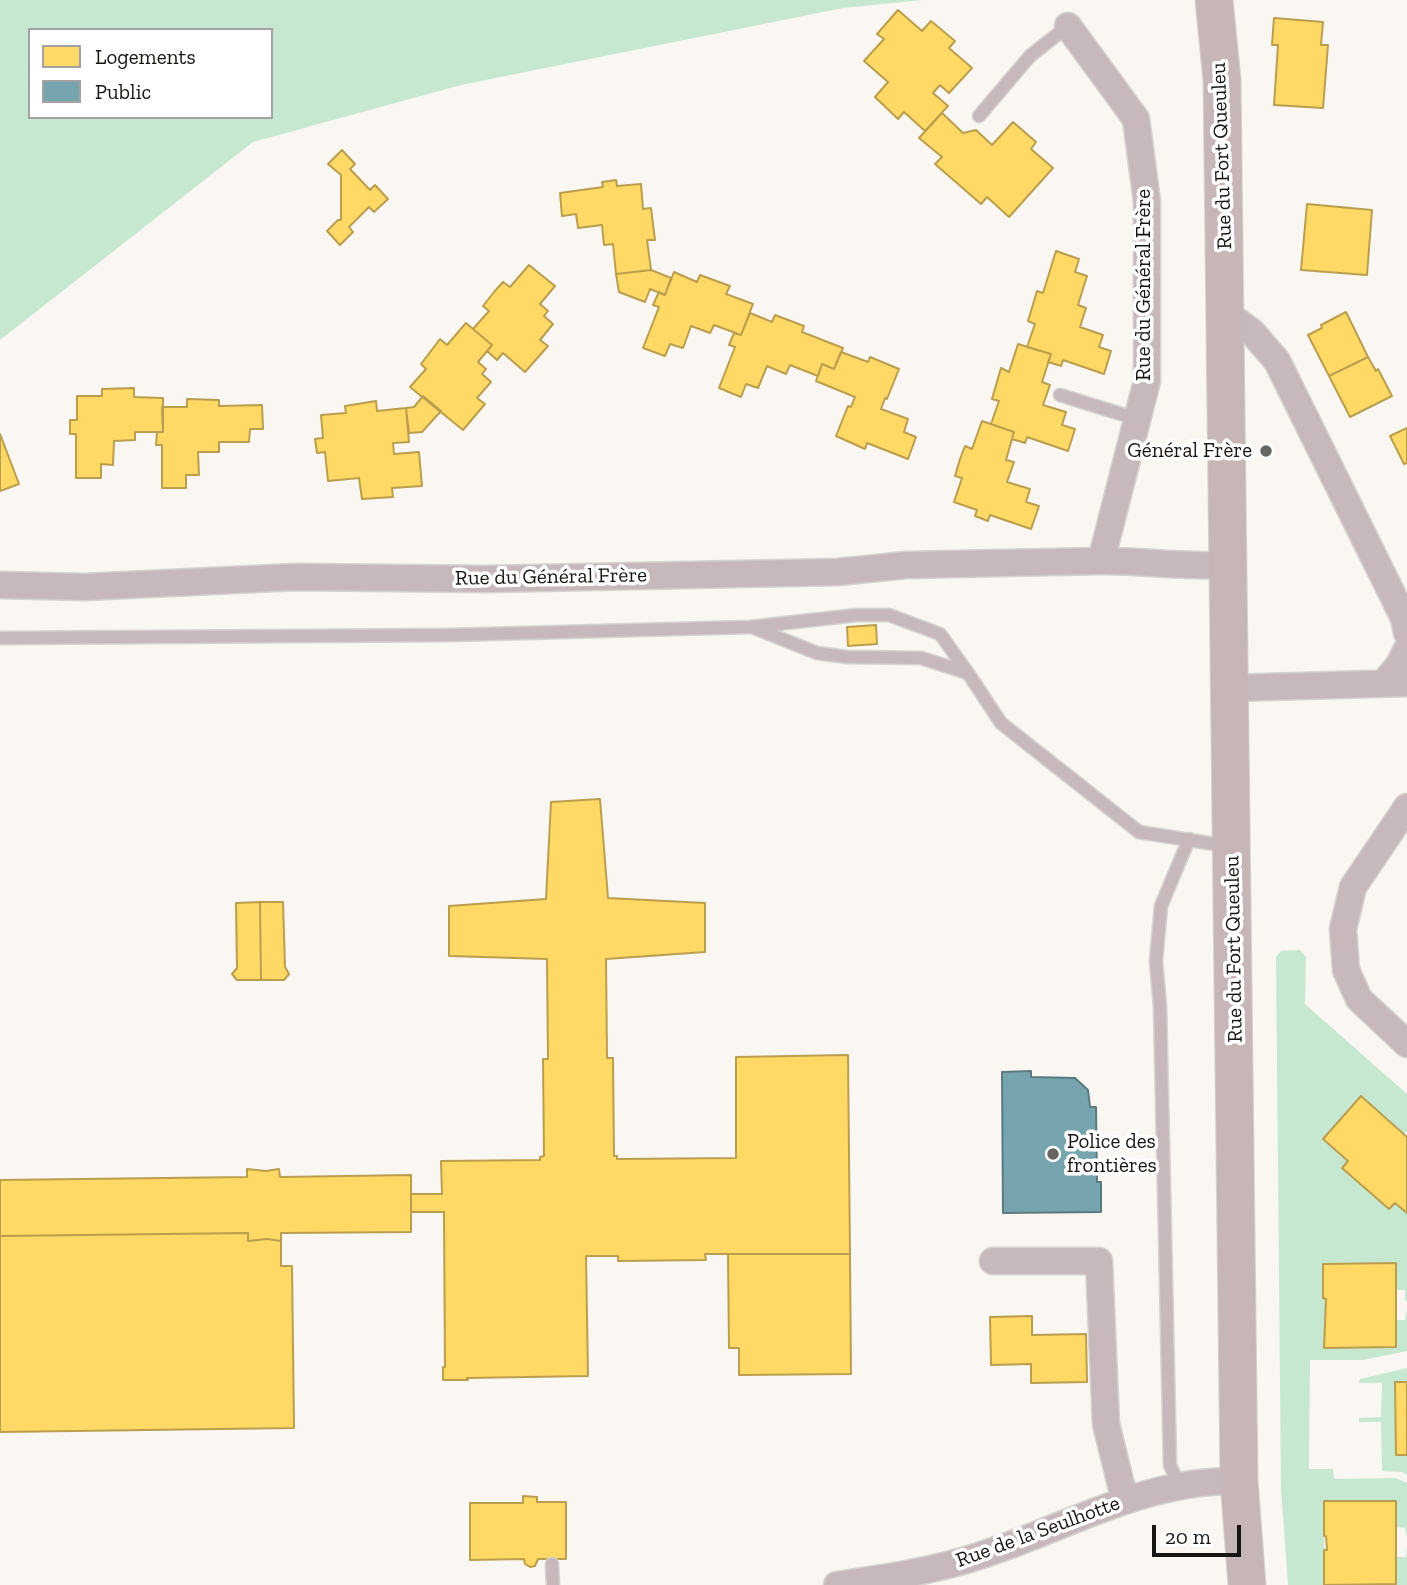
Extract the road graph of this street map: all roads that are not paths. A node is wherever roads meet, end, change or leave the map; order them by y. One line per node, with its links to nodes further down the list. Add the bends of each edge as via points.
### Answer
1 (1214, 0): 4 (street, Rue du Fort Queuleu, via 1222,80)
2 (1068, 26): 3 (lane, via 1030,55); 6 (street, Rue du Général Frère, via 1136,119 1147,202 1147,381)
3 (979, 116)
4 (1226, 313): 8 (street, Rue du Fort Queuleu); 11 (street, via 1252,332 1277,361 1404,618)
5 (1060, 395): 6 (lane)
6 (1137, 419): 7 (street, Rue du Général Frère)
7 (1101, 561): 8 (street, Rue du Général Frère); 9 (street, Rue du Général Frère, via 906,565 838,572 488,579 296,577 85,587)
8 (1229, 565): 16 (street, Rue du Fort Queuleu)
9 (0, 584)
10 (750, 626): 12 (lane, via 450,635); 14 (lane, via 817,653 921,658); 14 (lane, via 889,615 940,634)
11 (1407, 633)
12 (0, 638)
13 (1407, 649): 15 (street)
14 (968, 673): 18 (lane, via 1001,723 1139,832)
15 (1395, 683): 16 (street)
16 (1229, 688): 19 (street, Rue du Fort Queuleu)
17 (1407, 807): 20 (street, via 1353,887 1343,929 1346,970 1359,999)
18 (1189, 839): 19 (lane); 23 (lane, via 1161,906 1156,961 1170,1465)
19 (1233, 843): 22 (street, Rue du Fort Queuleu)
20 (1407, 1044)
21 (993, 1261): 24 (street, via 1099,1261 1106,1424)
22 (1239, 1481): 23 (street, Rue de la Seulhotte); 28 (street, Rue du Fort Queuleu)
23 (1179, 1485): 24 (street, Rue de la Seulhotte)
24 (1128, 1499): 27 (street, Rue de la Seulhotte, via 980,1556 926,1572)
25 (552, 1564): 26 (lane)
26 (553, 1585)
27 (838, 1585)
28 (1247, 1585)

